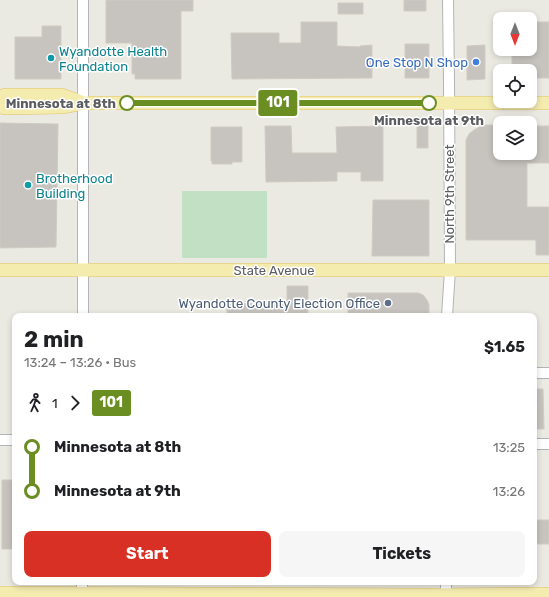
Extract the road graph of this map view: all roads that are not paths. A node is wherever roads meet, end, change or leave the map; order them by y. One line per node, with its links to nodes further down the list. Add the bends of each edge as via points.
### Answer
1 (84, 0): 4 (street)
2 (448, 0): 5 (street, North 9th Street)
3 (0, 97): 4 (main road, via 62,95)
4 (84, 103): 5 (main road); 7 (main road, via 62,107); 8 (street)
5 (449, 103): 6 (main road); 10 (street, North 9th Street)
6 (549, 103)
7 (0, 106)
8 (83, 269): 9 (main road, State Avenue); 10 (main road, State Avenue); 12 (street)
9 (0, 270)
10 (450, 270): 11 (main road, State Avenue); 13 (street, North 9th Street)
11 (549, 270)
12 (83, 313)
13 (447, 313)
14 (537, 373): 15 (street)
15 (549, 373)
16 (0, 440): 17 (street)
17 (12, 440)
18 (537, 444): 19 (street)
19 (549, 444)
20 (82, 591): 21 (main road); 22 (main road)
21 (446, 591): 23 (main road)
22 (0, 593)
23 (549, 594)

